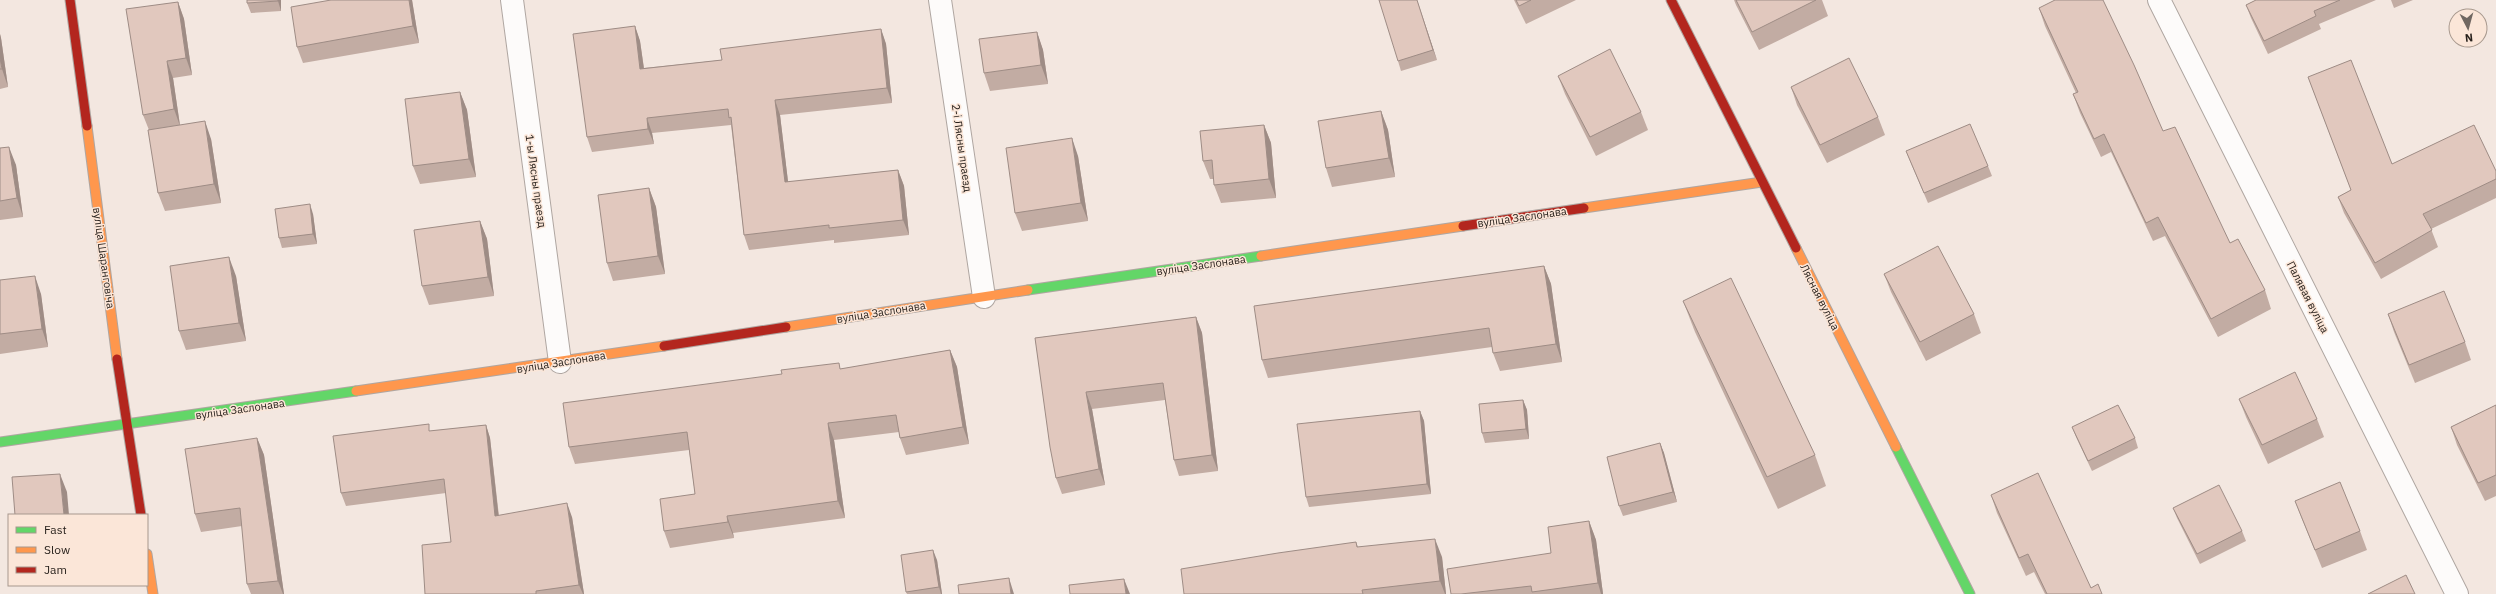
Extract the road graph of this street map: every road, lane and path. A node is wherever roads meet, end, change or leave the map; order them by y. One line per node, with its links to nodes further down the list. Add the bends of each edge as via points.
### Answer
1 (70, 0): 9 (street, вуліца Шаранговіча)
2 (512, 0): 8 (street, 1-ы Лясны праезд)
3 (940, 0): 7 (street, 2-і Лясны праезд)
4 (1671, 0): 6 (street, Лясная вуліца)
5 (2159, 0): 15 (street, Палявая вуліца)
6 (1762, 182): 7 (street, вуліца Заслонава); 14 (street, Лясная вуліца)
7 (984, 297): 8 (street, вуліца Заслонава)
8 (560, 362): 9 (street, вуліца Заслонава)
9 (126, 425): 10 (street, вуліца Заслонава); 11 (street, вуліца Шаранговіча)
10 (0, 442)
11 (141, 514)
12 (148, 561): 13 (street)
13 (153, 594)
14 (1970, 594)
15 (2456, 594)

